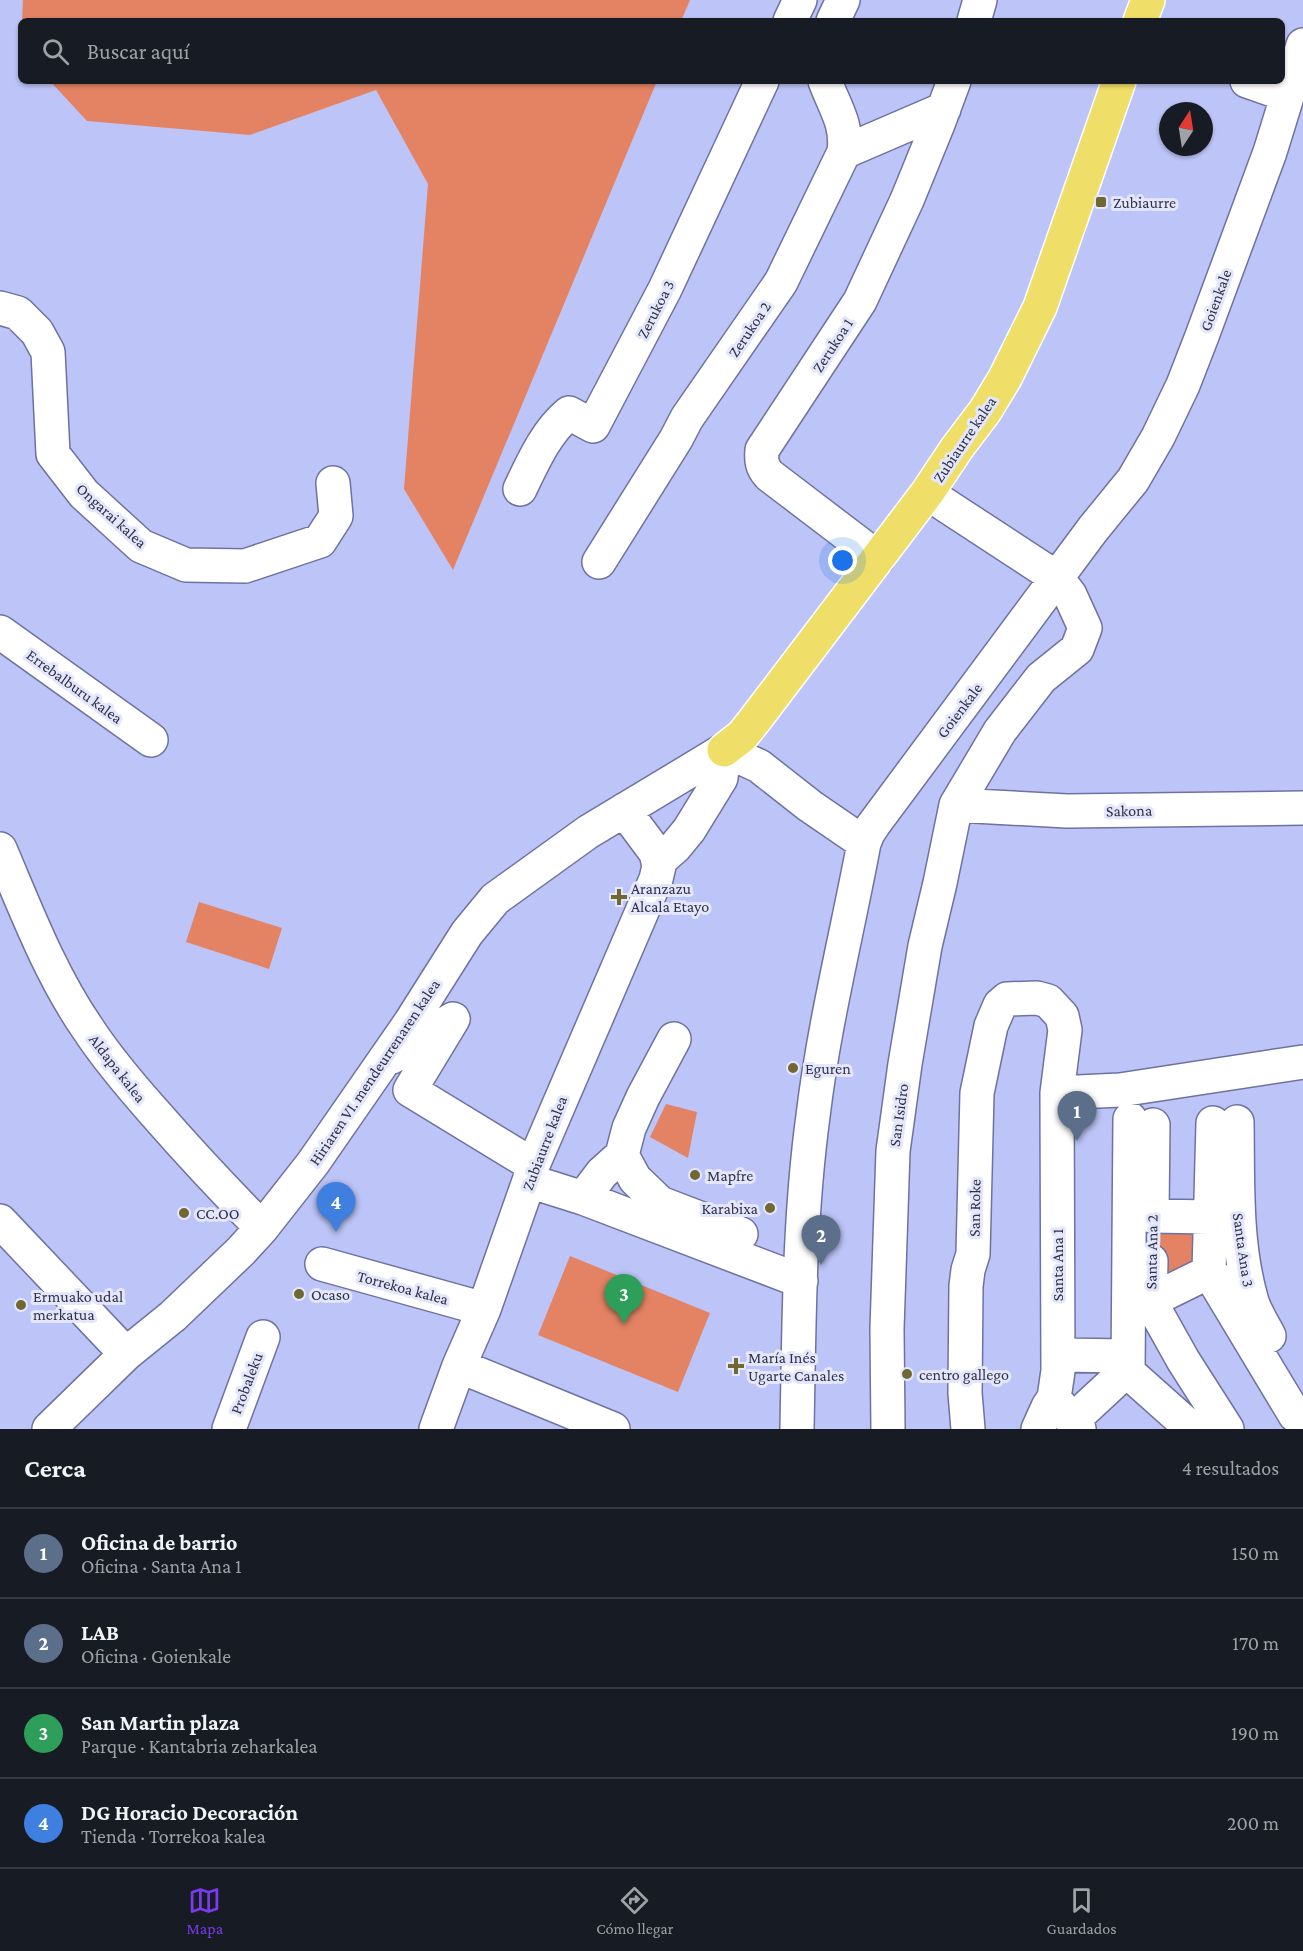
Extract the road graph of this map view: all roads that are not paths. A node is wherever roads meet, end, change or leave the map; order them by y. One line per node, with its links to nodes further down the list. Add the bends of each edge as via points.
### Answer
1 (800, 0): 5 (street)
2 (843, 0): 6 (street)
3 (980, 0): 7 (street)
4 (1148, 0): 8 (main road)
5 (791, 18)
6 (834, 18)
7 (975, 18)
8 (1141, 18)
9 (1303, 45): 14 (street, Goienkale)
10 (761, 84): 19 (street, Zerukoa 3, via 670,279 593,426 569,412 538,452)
11 (826, 84): 16 (street, Zerukoa 2, via 844,126)
12 (1118, 84): 20 (main road, Zubiaurre kalea, via 1041,307 985,411)
13 (1256, 84): 14 (street)
14 (1287, 95): 23 (street, Goienkale, via 1202,336 1158,437 1133,480)
15 (945, 105): 16 (street); 21 (street, Zerukoa 1, via 860,301 762,450 761,459 770,475)
16 (844, 152): 22 (street, Zerukoa 2, via 781,282 687,418)
17 (0, 308): 18 (street, Ongarai kalea, via 18,313 37,332 48,352 53,454 84,494 141,546 186,565 245,566 320,541 336,516)
18 (333, 483)
19 (520, 489)
20 (927, 493): 21 (main road, Zubiaurre kalea); 23 (street)
21 (878, 558): 26 (main road, Zubiaurre kalea, via 742,736)
22 (599, 562)
23 (1057, 578): 27 (street, San Isidro, via 1070,595 1085,628 1077,649 1041,678 1000,731); 30 (street, Goienkale, via 874,824)
24 (0, 632): 25 (street, Errebalburu kalea)
25 (151, 740)
26 (724, 750): 29 (street, Hiriaren VI. mendeurrenaren kalea); 30 (street, via 759,766); 32 (street, via 721,778 689,830)
27 (956, 805): 28 (street, Sakona, via 1067,811); 65 (street, San Isidro, via 925,946 893,1151)
28 (1303, 808)
29 (624, 810): 32 (street); 37 (street, Hiriaren VI. mendeurrenaren kalea, via 495,899 467,933)
30 (864, 843): 48 (street, Goienkale, via 822,1054)
31 (0, 849): 34 (street)
32 (659, 861): 41 (street, Zubiaurre kalea, via 656,879)
33 (0, 890): 34 (street, Aldapa kalea)
34 (28, 916): 46 (street, Aldapa kalea, via 58,979 123,1076 196,1161)
35 (1013, 998): 39 (street, Santa Ana 1, via 1048,1001 1062,1016 1065,1030); 66 (street, San Roke, via 1000,1005 991,1026 978,1093 973,1254 966,1286)
36 (674, 1039): 40 (street, via 643,1097)
37 (383, 1062): 41 (street, via 453,1019 410,1090); 46 (street, Hiriaren VI. mendeurrenaren kalea)
38 (1303, 1062): 39 (street, via 1120,1090)
39 (1057, 1093): 55 (street, Santa Ana 1)
40 (622, 1155): 42 (street); 48 (street, via 635,1179 660,1203)
41 (531, 1173): 42 (street); 51 (street, Zubiaurre kalea)
42 (583, 1198): 48 (street)
43 (1152, 1216): 44 (street); 50 (street, Santa Ana 2); 56 (street, Santa Ana 2, via 1142,1122)
44 (1210, 1217): 49 (street); 52 (street, Santa Ana 3, via 1225,1122 1239,1235 1251,1301)
45 (0, 1221): 54 (street)
46 (262, 1228): 54 (street, Hiriaren VI. mendeurrenaren kalea, via 173,1316)
47 (322, 1264): 51 (street, Torrekoa kalea)
48 (801, 1269): 64 (street, Goienkale)
49 (1209, 1272): 50 (street); 52 (street); 59 (street)
50 (1150, 1301): 69 (street, Santa Ana 2)
51 (484, 1309): 57 (street, Zubiaurre kalea)
52 (1259, 1316): 59 (street, Santa Ana 3)
53 (263, 1337): 61 (street, Probaleku)
54 (126, 1353): 60 (street, Hiriaren VI. mendeurrenaren kalea)
55 (1058, 1355): 56 (street); 58 (street, Santa Ana 1)
56 (1128, 1362): 58 (street); 68 (street, via 1128,1372)
57 (459, 1366): 62 (street, Zubiaurre kalea); 63 (street)
58 (1068, 1416): 67 (street, via 1048,1407)
59 (1298, 1417)
60 (49, 1429)
61 (229, 1429)
62 (436, 1429)
63 (613, 1429)
64 (797, 1429)
65 (888, 1429)
66 (968, 1429)
67 (1038, 1429)
68 (1192, 1429)
69 (1227, 1429)

